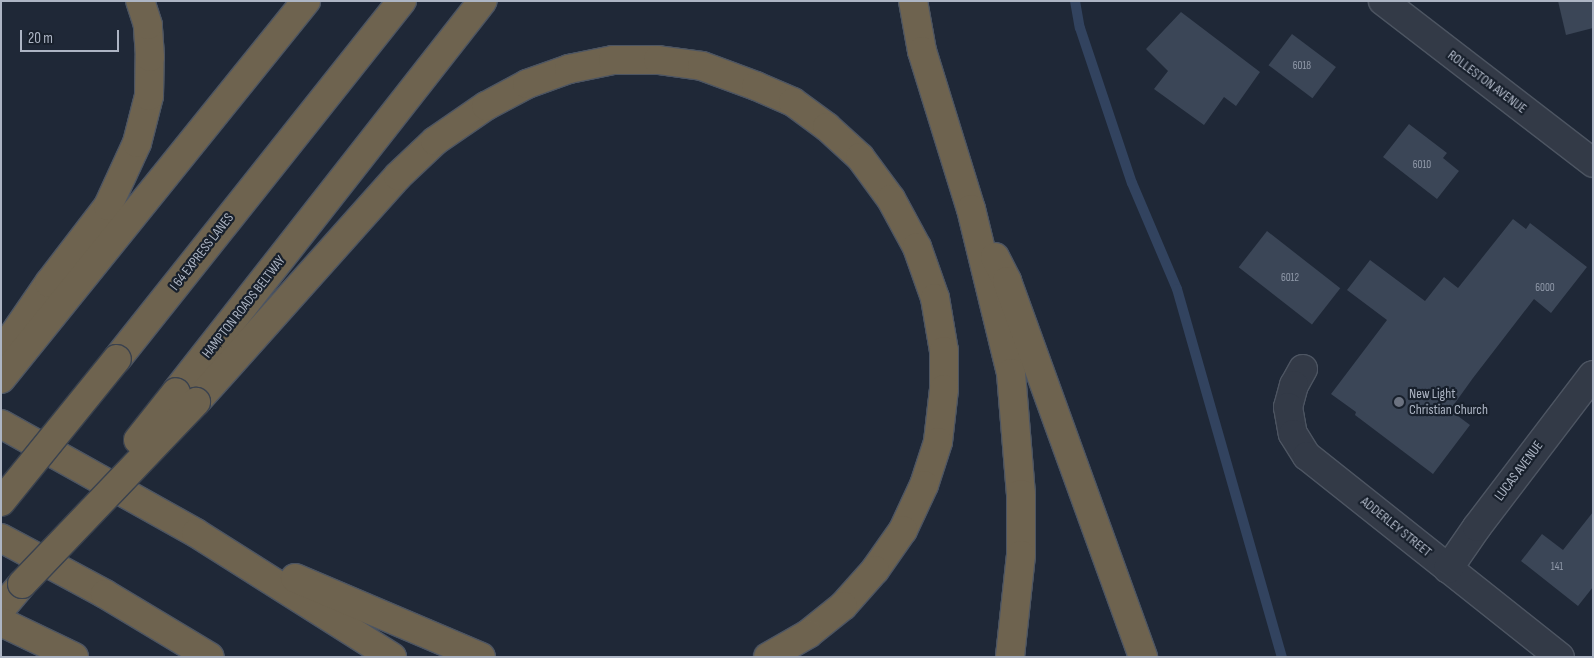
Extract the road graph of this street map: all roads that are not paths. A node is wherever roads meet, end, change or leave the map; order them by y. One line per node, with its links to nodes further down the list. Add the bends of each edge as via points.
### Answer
1 (140, 1): 9 (highway, via 148,25 150,57 149,96 137,143 108,206)
2 (306, 1): 9 (highway)
3 (402, 1): 16 (highway, I 64 EXPRESS LANES, bridge)
4 (483, 1): 14 (highway, HAMPTON ROADS BELTWAY)
5 (914, 1): 8 (highway, via 922,51)
6 (1383, 1): 7 (street, ROLLESTON AVENUE)
7 (1593, 163)
8 (971, 209): 27 (highway, via 1011,373 1021,494 1021,555); 28 (highway, via 1007,281)
9 (38, 316): 10 (highway); 13 (highway)
10 (1, 353)
11 (1303, 369): 19 (street, ADDERLEY STREET, via 1288,407 1292,434 1307,456)
12 (1593, 375): 19 (street, LUCAS AVENUE)
13 (1, 378)
14 (186, 397): 20 (highway, bridge); 26 (highway, via 398,176 436,141 486,106 527,84 569,69 613,60 658,60 702,66 764,89 793,102 827,127 860,157 891,199 917,247 935,298 944,351 944,389 938,442 924,486 904,530 843,606 808,634)
15 (5, 426): 17 (highway)
16 (1, 502)
17 (196, 533): 24 (highway); 25 (highway)
18 (1, 538): 23 (highway)
19 (1448, 569): 29 (street, ADDERLEY STREET)
20 (1, 609)
21 (1, 622): 22 (highway)
22 (74, 657)
23 (210, 657)
24 (392, 657)
25 (481, 657)
26 (768, 657)
27 (1010, 657)
28 (1143, 657)
29 (1560, 657)

